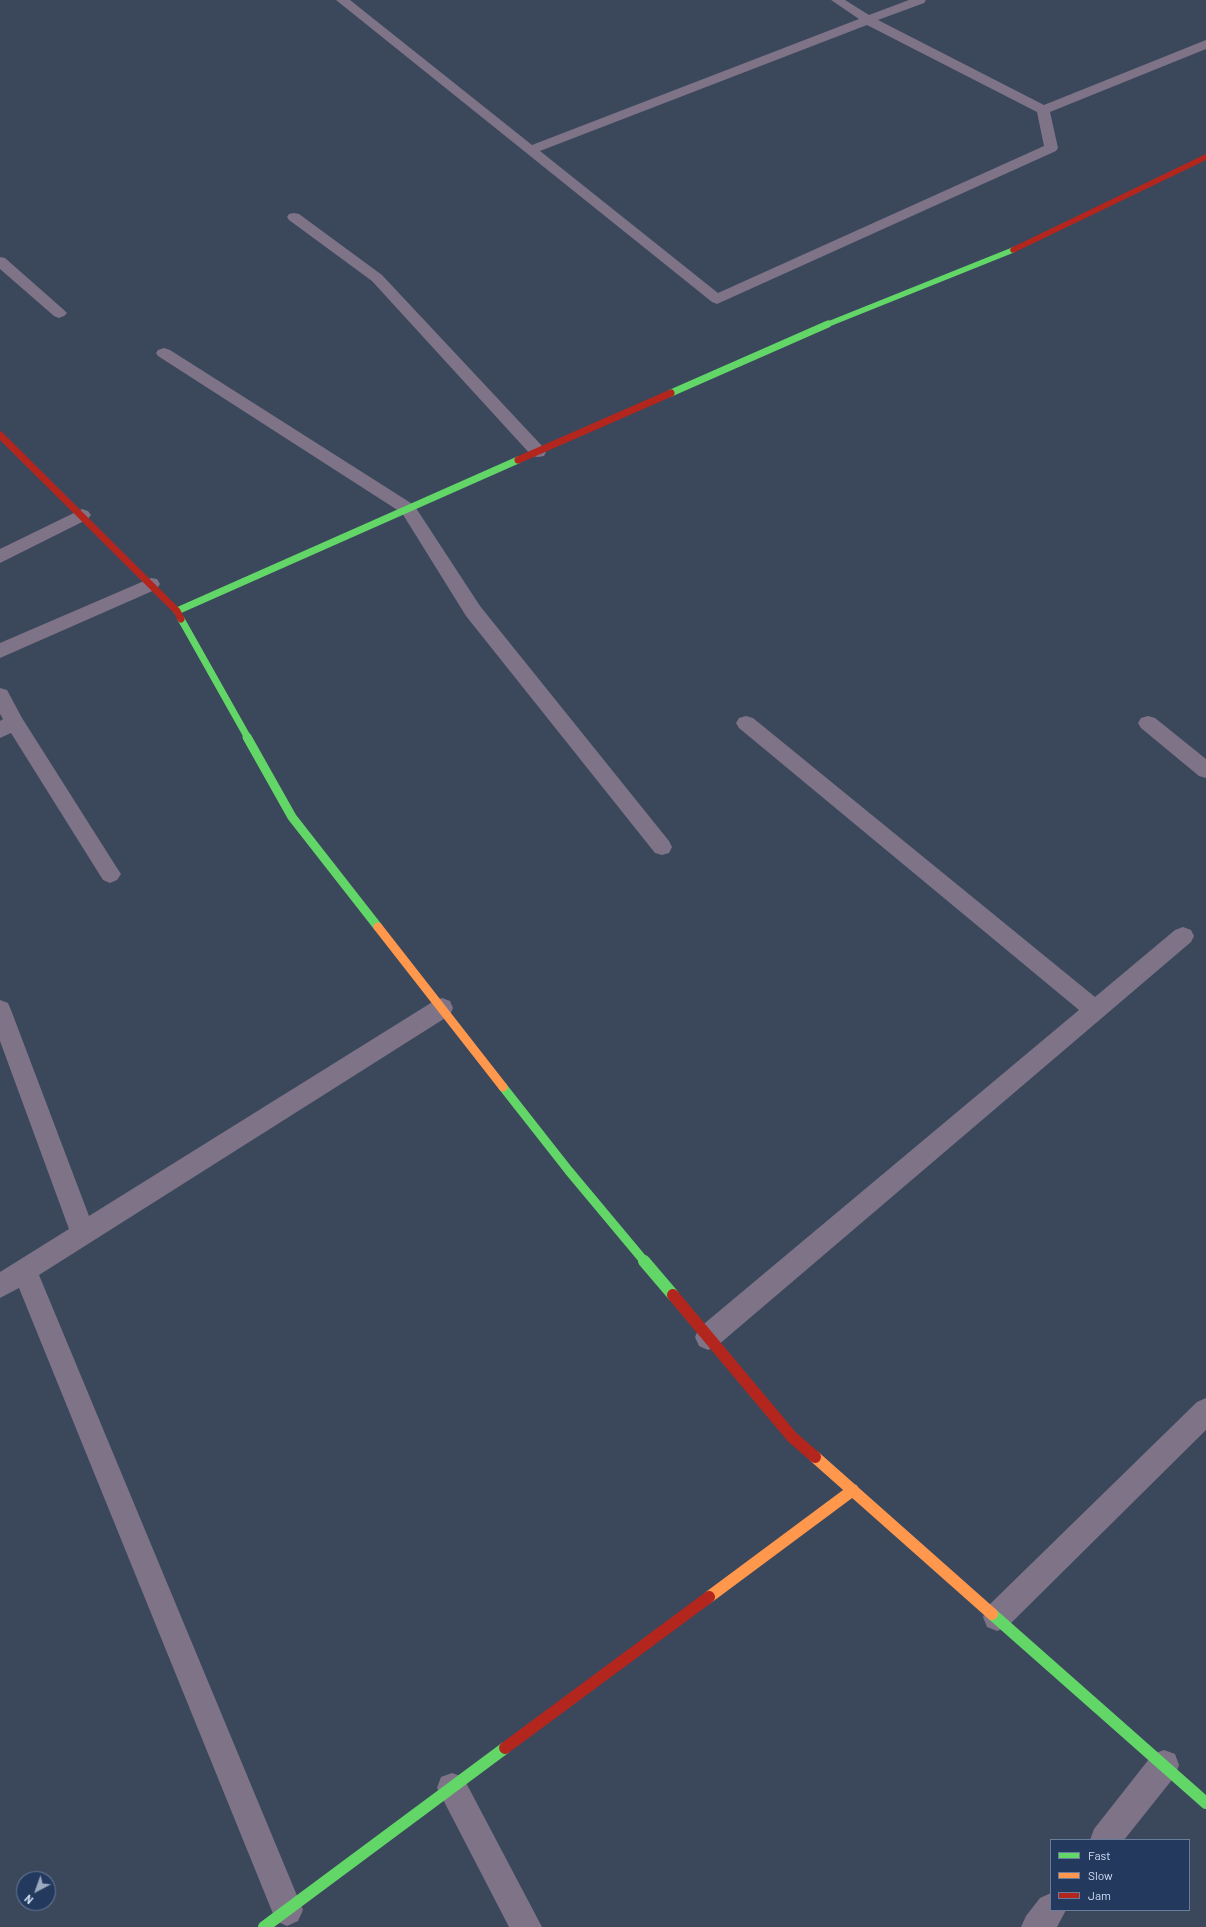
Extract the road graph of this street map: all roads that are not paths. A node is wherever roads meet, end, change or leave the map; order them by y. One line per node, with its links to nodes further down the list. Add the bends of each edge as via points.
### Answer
1 (342, 0): 7 (street)
2 (837, 0): 4 (street)
3 (920, 0): 4 (street)
4 (868, 20): 6 (street); 7 (street)
5 (1206, 44): 6 (street)
6 (1043, 110): 7 (street, via 1051,148 717,299)
7 (530, 150)
8 (1206, 157): 14 (street, via 1001,256 799,336)
9 (294, 217): 14 (street, via 377,278)
10 (0, 261): 11 (street)
11 (59, 313)
12 (164, 353): 15 (street)
13 (0, 435): 16 (street)
14 (538, 452): 15 (street)
15 (408, 509): 19 (street); 26 (street, via 473,611)
16 (82, 515): 17 (street); 18 (street)
17 (0, 557)
18 (150, 584): 19 (street); 20 (street)
19 (177, 611): 29 (street, via 292,817)
20 (0, 651)
21 (0, 695): 24 (street)
22 (1148, 722): 25 (street)
23 (746, 723): 31 (street)
24 (7, 726): 27 (street)
25 (1206, 770)
26 (662, 846)
27 (110, 874)
28 (1183, 936): 31 (street)
29 (442, 1008): 32 (street); 35 (street, via 570,1171)
30 (0, 1010): 32 (street)
31 (1095, 1010): 35 (street)
32 (83, 1234): 33 (street)
33 (25, 1270): 34 (street); 43 (street)
34 (0, 1286)
35 (708, 1336): 37 (street, via 792,1437)
36 (1206, 1411): 38 (street)
37 (853, 1490): 38 (street); 40 (street)
38 (997, 1617): 39 (street)
39 (1164, 1765): 41 (street); 42 (street)
40 (452, 1788): 43 (street); 46 (street)
41 (1206, 1803)
42 (1106, 1839)
43 (287, 1910): 45 (street)
44 (1050, 1910): 47 (street)
45 (264, 1927)
46 (526, 1927)
47 (1037, 1927)

